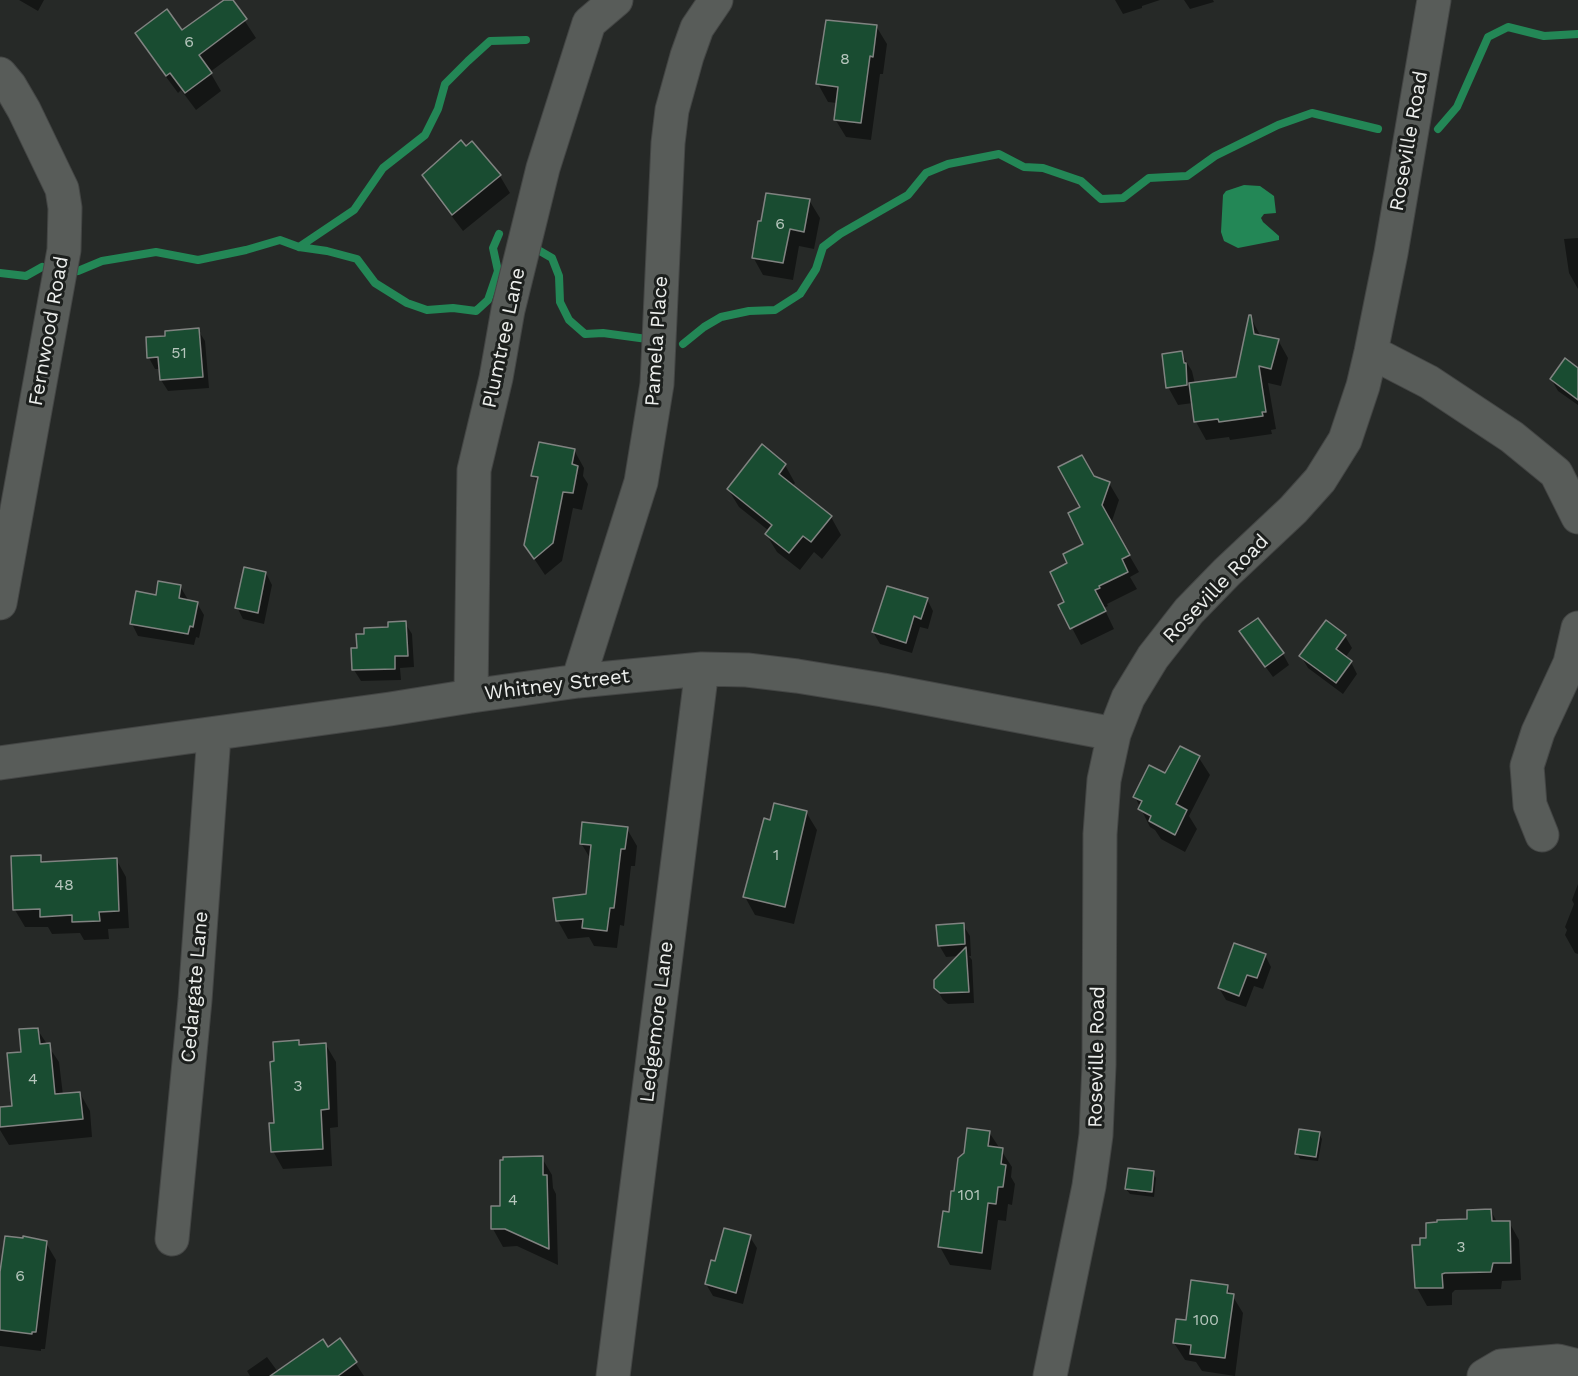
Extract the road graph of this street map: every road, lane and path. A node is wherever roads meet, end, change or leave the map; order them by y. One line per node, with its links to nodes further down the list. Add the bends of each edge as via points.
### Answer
1 (615, 0): 11 (street, Plumtree Lane, via 589,24 543,168 474,470)
2 (716, 0): 10 (street, Pamela Place, via 697,28 672,110 657,384 641,482)
3 (1434, 0): 5 (street, Roseville Road)
4 (0, 74): 7 (street, Fernwood Road, via 24,110 62,189 65,208 64,250)
5 (1371, 352): 6 (street, via 1429,382 1512,437 1556,474); 12 (street, Roseville Road, via 1345,440 1320,480 1189,611 1153,657 1128,698)
6 (1578, 517)
7 (0, 603)
8 (1578, 628): 15 (street, via 1570,663 1527,766 1530,805)
9 (702, 669): 10 (street, Whitney Street); 12 (street, Whitney Street, via 797,676); 18 (street, Ledgemore Lane)
10 (578, 681): 11 (street, Whitney Street)
11 (471, 696): 13 (street, Whitney Street)
12 (1114, 734): 19 (street, Roseville Road, via 1104,780 1100,834 1100,1065 1096,1135)
13 (214, 735): 14 (street, Whitney Street); 16 (street, Cedargate Lane, via 195,1000)
14 (0, 763)
15 (1542, 835)
16 (172, 1239)
17 (1578, 1366): 20 (street, via 1558,1361 1501,1366)
18 (613, 1376)
19 (1050, 1376)
20 (1484, 1376)

